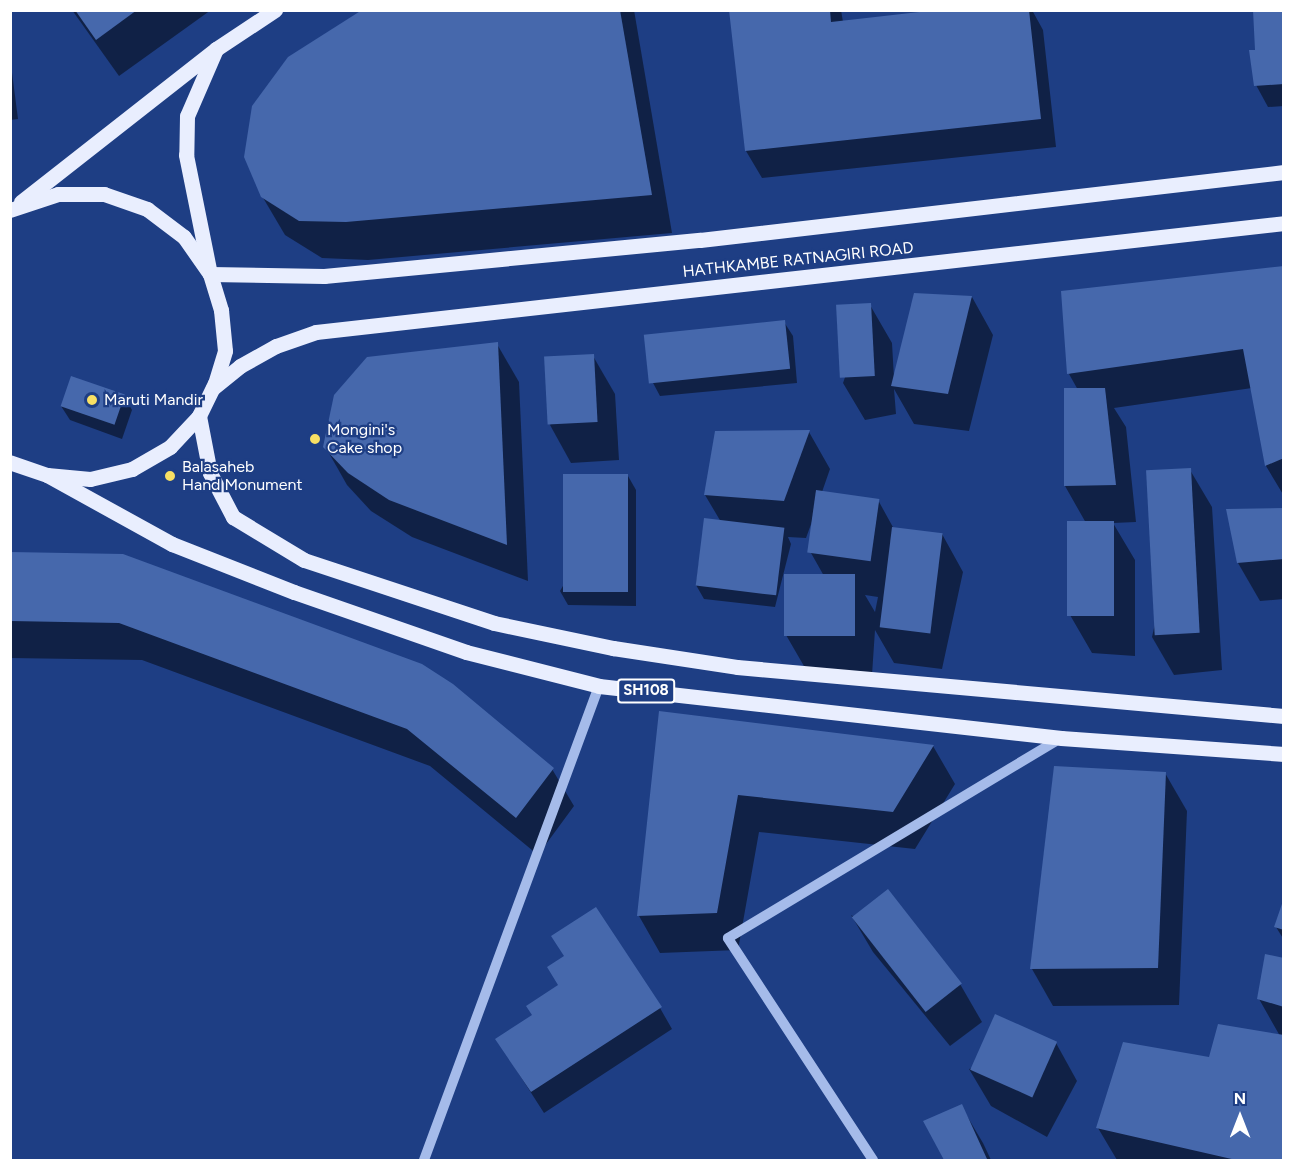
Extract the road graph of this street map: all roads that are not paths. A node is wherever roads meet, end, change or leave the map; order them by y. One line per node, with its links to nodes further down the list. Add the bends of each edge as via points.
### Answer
1 (275, 10): 2 (main road)
2 (216, 49): 4 (main road); 6 (main road, via 187,116 186,135 193,199)
3 (1284, 172): 6 (main road, via 700,240 324,276)
4 (12, 209): 6 (main road, via 58,194 104,194 136,205 184,237)
5 (1284, 223): 7 (main road, HATHKAMBE RATNAGIRI ROAD, via 316,332 276,346)
6 (210, 274): 7 (main road, via 221,310 225,351)
7 (213, 387): 8 (main road)
8 (199, 416): 10 (main road, via 170,447 132,469 90,479); 12 (main road, via 210,473 233,517 304,560 494,623 613,648 737,667)
9 (10, 462): 10 (main road)
10 (47, 476): 11 (main road, SH108, via 172,544 294,592 466,652)
11 (599, 686): 13 (main road, SH108); 15 (street)
12 (1284, 716)
13 (1061, 738): 14 (main road, SH108); 16 (street, via 728,938)
14 (1284, 754)
15 (424, 1161)
16 (873, 1161)

